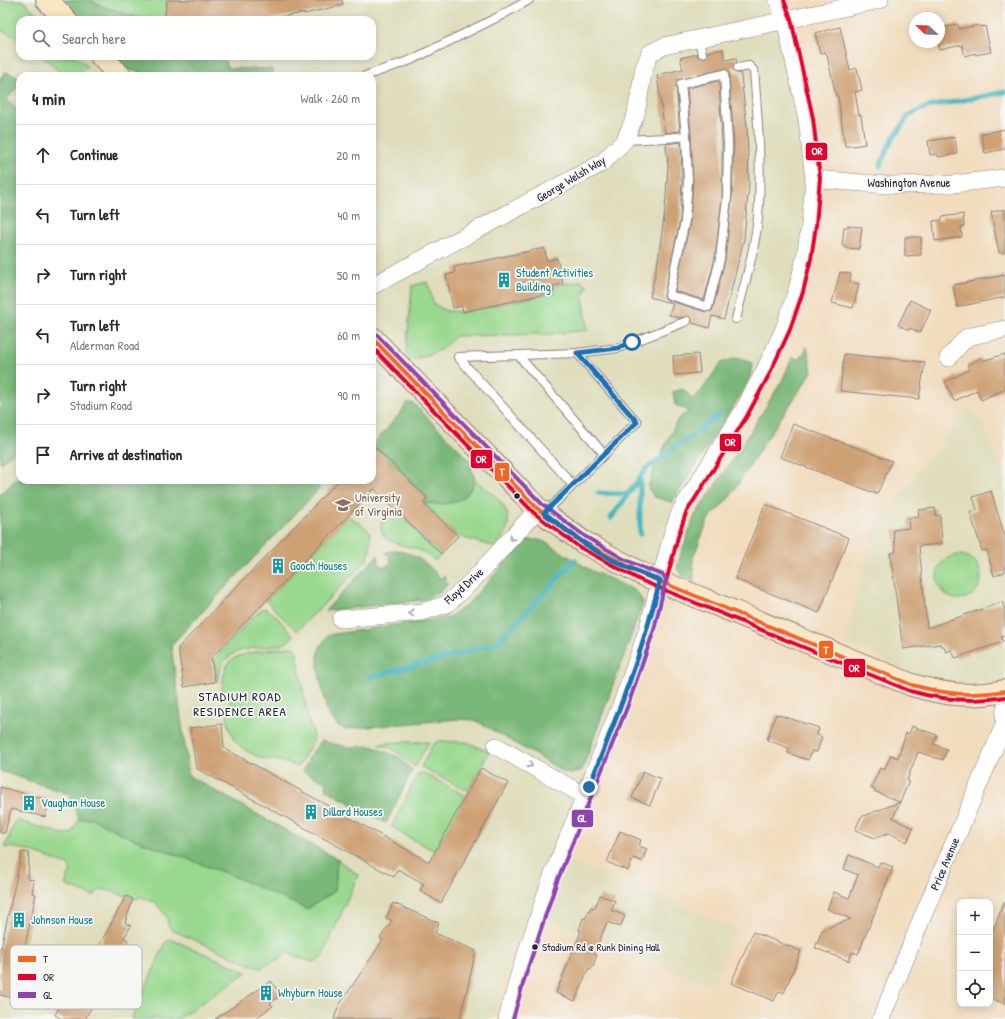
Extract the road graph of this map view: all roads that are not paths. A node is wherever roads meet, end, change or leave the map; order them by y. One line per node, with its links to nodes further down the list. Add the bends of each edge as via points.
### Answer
1 (47, 0): 5 (main road)
2 (529, 0): 10 (lane, via 411,60)
3 (778, 0): 6 (street)
4 (880, 0): 6 (street, George Welsh Way)
5 (62, 16)
6 (785, 20): 12 (street, George Welsh Way, via 700,46 664,46 650,53 644,68 636,114); 14 (street, via 807,120)
7 (105, 60): 9 (main road)
8 (738, 68): 16 (lane, via 749,66 754,71 759,170 758,218)
9 (116, 72)
10 (376, 72)
11 (686, 136): 11 (lane, via 688,180 685,221 669,295 708,307 720,259 726,198 728,144 724,74 681,84); 12 (lane)
12 (625, 140): 15 (street, George Welsh Way, via 602,163)
13 (1005, 178): 14 (street, Washington Avenue, via 953,184 887,185)
14 (814, 179): 26 (street, via 805,258 784,329 742,413 681,510)
15 (376, 284)
16 (736, 319)
17 (688, 321): 20 (lane, via 618,348)
18 (1005, 329): 22 (street, via 967,337)
19 (376, 342): 25 (main road)
20 (577, 353): 21 (lane); 23 (lane, via 637,422)
21 (518, 355): 23 (lane); 24 (lane, via 458,357)
22 (948, 358)
23 (604, 454): 24 (lane)
24 (573, 485): 25 (lane)
25 (541, 511): 26 (main road, via 582,542 619,563); 27 (street, Floyd Drive, one-way to 27, via 447,604 422,612)
26 (660, 580): 28 (main road, via 932,691 974,696); 31 (street, via 648,628 622,703)
27 (341, 619)
28 (1005, 691)
29 (1005, 719): 33 (street, Price Avenue)
30 (496, 746): 31 (street, one-way to 31)
31 (585, 796): 32 (street, via 550,882)
32 (507, 1019)
33 (881, 1019)

